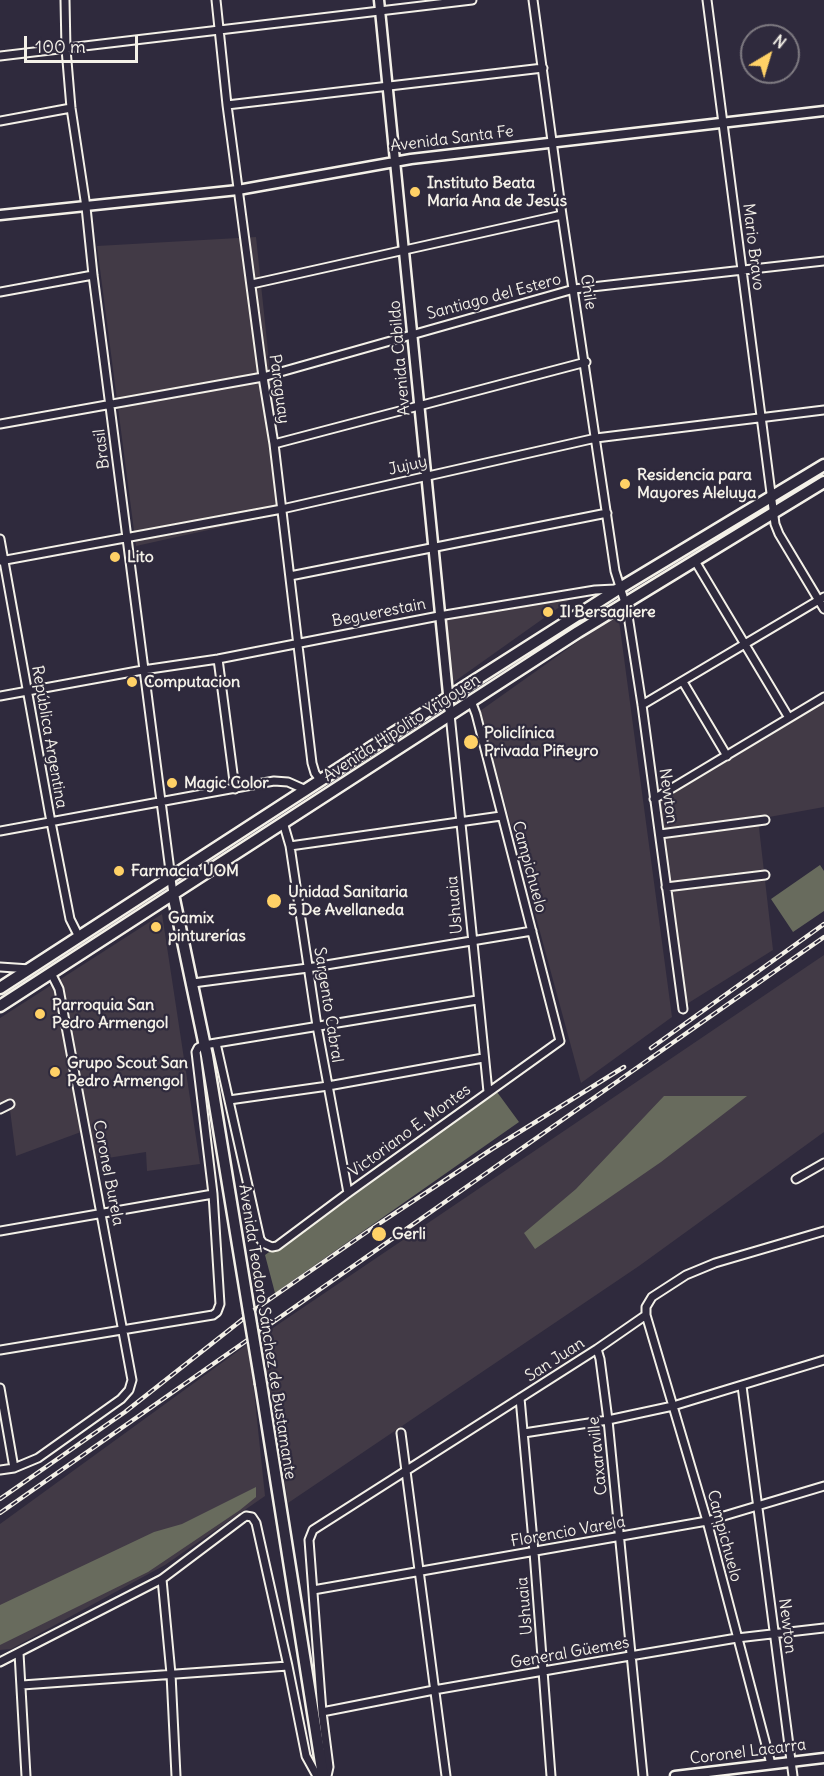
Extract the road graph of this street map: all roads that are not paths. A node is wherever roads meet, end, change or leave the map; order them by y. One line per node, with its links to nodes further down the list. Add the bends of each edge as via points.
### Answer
1 (65, 0): 8 (street, Brasil)
2 (216, 0): 7 (street, Paraguay)
3 (472, 0): 6 (street)
4 (533, 0): 10 (street, Chile)
5 (706, 0): 16 (street, Mario Bravo)
6 (379, 5): 7 (street); 11 (street, Avenida Cabildo)
7 (219, 30): 8 (street); 12 (street, Paraguay)
8 (66, 49): 9 (street); 13 (street, Brasil)
9 (0, 56)
10 (543, 68): 11 (street); 17 (street, Chile)
11 (388, 86): 12 (street); 18 (street, Avenida Cabildo)
12 (227, 105): 19 (street, Paraguay)
13 (71, 108): 15 (street); 20 (street, Brasil)
14 (824, 111): 16 (street, Avenida Santa Fe)
15 (0, 121)
16 (723, 123): 17 (street, Avenida Santa Fe); 25 (street, Mario Bravo)
17 (552, 142): 18 (street, Avenida Santa Fe); 22 (street, Chile)
18 (396, 162): 19 (street, Avenida Santa Fe); 23 (street, Avenida Cabildo)
19 (238, 190): 20 (street, Avenida Santa Fe); 27 (street, Paraguay)
20 (86, 207): 21 (street, Avenida Santa Fe); 26 (street, Brasil)
21 (0, 215)
22 (562, 215): 23 (street); 28 (street, Chile)
23 (405, 251): 27 (street); 30 (street, Avenida Cabildo)
24 (824, 261): 25 (street, Santiago del Estero)
25 (743, 270): 28 (street, Santiago del Estero); 36 (street, Mario Bravo)
26 (93, 275): 29 (street); 33 (street, Brasil)
27 (252, 284): 32 (street, Paraguay)
28 (574, 289): 30 (street, Santiago del Estero); 31 (street, Chile)
29 (0, 292)
30 (413, 334): 32 (street, Santiago del Estero); 34 (street, Avenida Cabildo)
31 (586, 362): 34 (street); 38 (street, Chile)
32 (263, 377): 33 (street, Santiago del Estero); 39 (street, Paraguay)
33 (111, 405): 37 (street, Santiago del Estero); 47 (street, Brasil)
34 (419, 406): 39 (street); 41 (street, Avenida Cabildo)
35 (824, 410): 36 (street, Jujuy)
36 (762, 418): 38 (street, Jujuy); 43 (street, Mario Bravo)
37 (0, 424)
38 (596, 438): 41 (street, Jujuy); 45 (street, Chile)
39 (274, 444): 44 (street, Paraguay)
40 (824, 465): 43 (main road, Avenida Hipólito Yrigoyen)
41 (426, 475): 44 (street, Jujuy); 49 (street, Avenida Cabildo)
42 (824, 482): 46 (main road, Avenida Hipólito Yrigoyen)
43 (771, 497): 46 (street, Mario Bravo); 53 (main road, Avenida Hipólito Yrigoyen)
44 (282, 509): 47 (street, Jujuy); 52 (street, Paraguay)
45 (607, 513): 49 (street); 53 (street, Chile)
46 (773, 513): 51 (main road, Avenida Hipólito Yrigoyen); 54 (street, Mario Bravo, via 779,534)
47 (127, 538): 50 (street, Jujuy); 61 (street, Brasil)
48 (0, 539): 50 (street, República Argentina)
49 (433, 548): 52 (street); 57 (street, Avenida Cabildo)
50 (2, 560): 63 (street, República Argentina)
51 (695, 561): 55 (main road, Avenida Hipólito Yrigoyen); 59 (street)
52 (290, 576): 58 (street, Paraguay)
53 (620, 588): 55 (street, Newton); 57 (street, Beguerestain); 66 (main road, Avenida Hipólito Yrigoyen)
54 (821, 599): 56 (street, Mario Bravo); 59 (street)
55 (625, 603): 67 (main road, Avenida Hipólito Yrigoyen); 68 (street, Newton)
56 (824, 609)
57 (439, 616): 58 (street, Beguerestain); 66 (street, Avenida Cabildo)
58 (298, 642): 60 (street, Beguerestain); 72 (street, Paraguay, via 312,762)
59 (746, 645): 62 (street); 70 (street)
60 (218, 659): 61 (street, Beguerestain); 73 (street)
61 (143, 670): 63 (street, Beguerestain); 76 (street, Brasil)
62 (682, 682): 68 (street); 71 (street)
63 (28, 691): 64 (street, Beguerestain); 79 (street, República Argentina)
64 (0, 696)
65 (824, 697): 70 (street)
66 (448, 698): 69 (street, Avenida Cabildo); 72 (main road, Avenida Hipólito Yrigoyen)
67 (471, 701): 69 (main road, Avenida Hipólito Yrigoyen); 77 (street, Campichuelo)
68 (642, 705): 75 (street, Newton)
69 (450, 714): 80 (main road, Avenida Hipólito Yrigoyen); 81 (street, Ushuaia)
70 (789, 718): 71 (street)
71 (727, 756): 75 (street)
72 (321, 781): 74 (main road, Avenida Hipólito Yrigoyen)
73 (235, 789): 74 (street, via 274,781); 76 (street)
74 (307, 790): 86 (main road, Avenida Hipólito Yrigoyen)
75 (654, 799): 83 (street, Newton)
76 (160, 803): 79 (street); 86 (street, Brasil)
77 (501, 816): 81 (street); 89 (street, Campichuelo)
78 (765, 820): 83 (street)
79 (51, 822): 82 (street); 90 (street, República Argentina, via 70,919)
80 (284, 822): 84 (street, Sargento Cabral); 88 (main road, Avenida Hipólito Yrigoyen)
81 (460, 823): 84 (street); 91 (street, Ushuaia)
82 (0, 831)
83 (660, 834): 87 (street, Newton)
84 (290, 846): 93 (street, Sargento Cabral)
85 (765, 875): 87 (street)
86 (170, 879): 88 (street, Brasil); 90 (main road, Avenida Hipólito Yrigoyen)
87 (666, 887): 100 (street, Newton)
88 (173, 894): 95 (main road, Avenida Hipólito Yrigoyen); 96 (main road, Avenida Teodoro Sánchez de Bustamante)
89 (532, 931): 91 (street); 102 (street, Campichuelo)
90 (79, 937): 94 (main road, Avenida Hipólito Yrigoyen)
91 (472, 941): 93 (street); 98 (street, Ushuaia)
92 (0, 967): 94 (street)
93 (308, 968): 96 (street); 101 (street, Sargento Cabral)
94 (30, 969): 97 (main road, Avenida Hipólito Yrigoyen)
95 (51, 973): 99 (main road, Avenida Hipólito Yrigoyen); 115 (street, Coronel Burela, via 59,989)
96 (193, 983): 104 (main road, Avenida Teodoro Sánchez de Bustamante)
97 (0, 988)
98 (477, 1000): 101 (street); 105 (street, Ushuaia)
99 (0, 1006)
100 (683, 1009)
101 (317, 1026): 103 (street); 106 (street, Sargento Cabral)
102 (560, 1041): 107 (street, Victoriano E. Montes)
103 (216, 1043): 104 (street); 108 (street)
104 (204, 1045): 114 (street, via 196,1052); 159 (main road, Avenida Teodoro Sánchez de Bustamante, bridge)
105 (483, 1058): 106 (street); 107 (street, Ushuaia)
106 (328, 1086): 108 (street); 113 (street, Sargento Cabral)
107 (488, 1092): 113 (street, Victoriano E. Montes)
108 (229, 1100): 113 (street, Victoriano E. Montes, via 260,1239 267,1246 278,1246)
109 (10, 1104): 110 (street)
110 (0, 1110)
111 (824, 1163): 112 (street)
112 (796, 1179)
113 (348, 1193)
114 (213, 1194): 115 (street); 119 (street, via 220,1308 213,1315)
115 (101, 1212): 116 (street); 119 (street, Coronel Burela)
116 (0, 1231)
117 (824, 1231): 118 (street, San Juan, via 692,1272 652,1297)
118 (646, 1315): 120 (street, San Juan); 126 (street, Campichuelo)
119 (123, 1329): 121 (street); 130 (street, Coronel Burela, via 132,1380 129,1390 38,1458)
120 (597, 1349): 125 (street, San Juan); 127 (street, Caxaraville)
121 (0, 1350)
122 (824, 1360): 123 (street)
123 (742, 1386): 126 (street); 134 (street, Newton)
124 (0, 1388): 130 (street)
125 (520, 1398): 129 (street, Ushuaia); 132 (street, San Juan)
126 (673, 1406): 127 (street); 135 (street, Campichuelo)
127 (608, 1420): 129 (street); 136 (street, Caxaraville)
128 (401, 1433): 132 (street)
129 (524, 1433): 137 (street, Ushuaia)
130 (14, 1468): 131 (street)
131 (0, 1470)
132 (406, 1471): 138 (street); 140 (street, San Juan, via 313,1530 309,1540)
133 (824, 1486): 134 (street, Florencio Varela)
134 (759, 1506): 135 (street, Florencio Varela); 142 (street, Newton)
135 (707, 1521): 136 (street, Florencio Varela); 143 (street, Campichuelo)
136 (619, 1537): 137 (street, Florencio Varela); 145 (street, Caxaraville)
137 (534, 1552): 138 (street, Florencio Varela); 148 (street, Ushuaia)
138 (419, 1573): 140 (street, Florencio Varela); 151 (street)
139 (162, 1579): 144 (street); 147 (street, via 243,1518 252,1517); 149 (street)
140 (313, 1590): 152 (street)
141 (824, 1628): 142 (street, General Güemes)
142 (774, 1635): 143 (street, General Güemes); 154 (street, Newton)
143 (737, 1638): 145 (street, General Güemes); 155 (street, Campichuelo)
144 (19, 1653): 146 (street); 150 (street)
145 (630, 1656): 148 (street, General Güemes); 162 (street, Caxaraville)
146 (0, 1662)
147 (288, 1666): 149 (street); 158 (street, via 306,1756)
148 (544, 1672): 151 (street, General Güemes); 161 (street, Ushuaia)
149 (171, 1674): 150 (street); 157 (street)
150 (22, 1685): 156 (street)
151 (434, 1689): 152 (street, General Güemes); 160 (street)
152 (322, 1712): 159 (street, via 329,1767)
153 (824, 1758): 154 (street, Coronel Lacarra)
154 (791, 1762): 155 (street, Coronel Lacarra); 164 (street)
155 (771, 1764): 163 (street, Coronel Lacarra)
156 (26, 1776)
157 (176, 1776)
158 (317, 1776)
159 (325, 1776)
160 (446, 1776)
161 (551, 1776)
162 (643, 1776)
163 (675, 1776)
164 (793, 1776)

